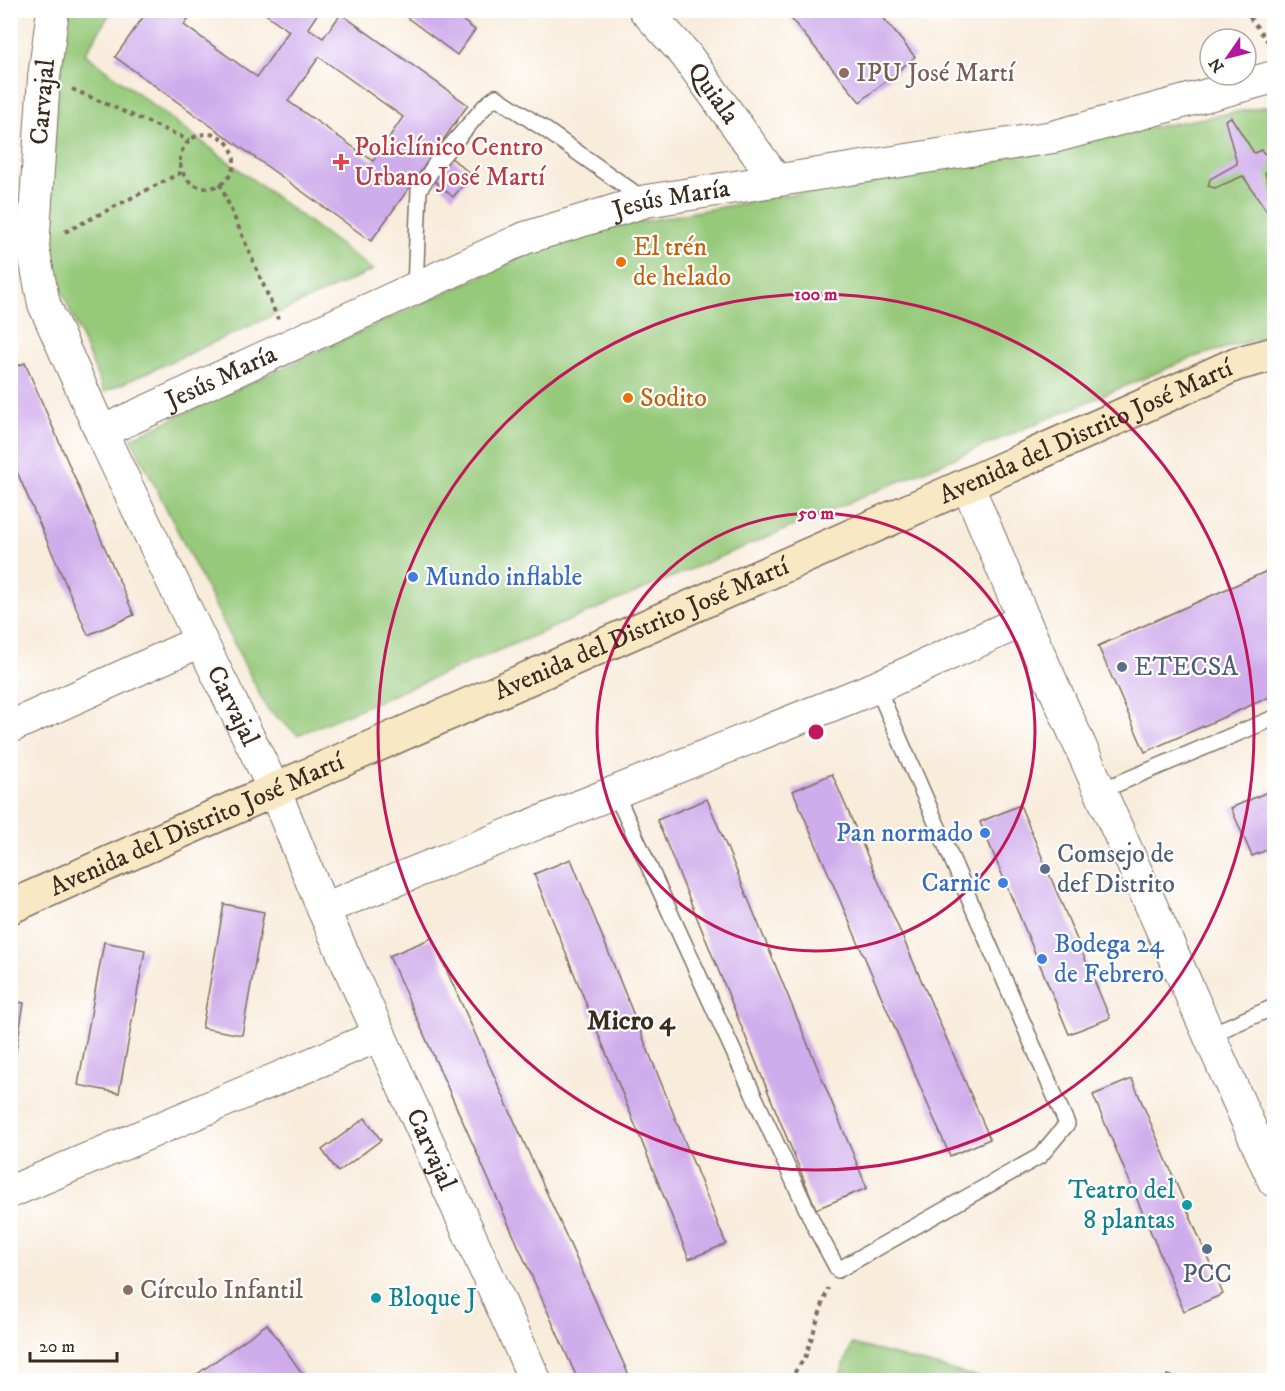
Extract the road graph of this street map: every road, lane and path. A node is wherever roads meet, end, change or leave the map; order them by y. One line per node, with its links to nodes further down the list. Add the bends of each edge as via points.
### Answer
1 (53, 10): 6 (street, Carvajal)
2 (645, 10): 9 (street, Quiala, via 686,55)
3 (1244, 10): 4 (path)
4 (1275, 49)
5 (1275, 76): 9 (street, Jesús María, via 1053,137)
6 (44, 77): 7 (path); 12 (street, Carvajal)
7 (189, 140): 8 (path, via 181,155); 10 (path, via 207,134 226,142 234,160 233,169)
8 (182, 172): 10 (path, via 203,188); 12 (path)
9 (776, 180): 11 (street, Jesús María)
10 (220, 184): 14 (path)
11 (646, 201): 13 (street, Jesús María, via 525,238); 13 (lane, via 496,97 436,163 419,190)
12 (33, 248): 16 (street, Carvajal, via 44,304)
13 (415, 288): 14 (street, Jesús María)
14 (290, 346): 16 (street, Jesús María)
15 (1275, 354): 17 (main road, Avenida del Distrito José Martí, via 1236,364)
16 (101, 432): 19 (street, Carvajal)
17 (968, 486): 18 (street); 23 (main road, Avenida del Distrito José Martí)
18 (1024, 620): 20 (street); 24 (street)
19 (201, 641): 22 (street); 23 (street, Carvajal)
20 (877, 687): 25 (street); 33 (lane, via 1067,1124 1040,1156)
21 (1275, 718): 24 (lane)
22 (10, 727)
23 (274, 789): 26 (main road, Avenida del Distrito José Martí); 27 (street, Carvajal)
24 (1100, 791): 30 (street)
25 (615, 792): 27 (street); 33 (lane)
26 (10, 907)
27 (323, 909): 29 (street, Carvajal)
28 (1275, 1007): 30 (lane)
29 (380, 1035): 32 (street); 34 (street, Carvajal)
30 (1209, 1035): 31 (street)
31 (1275, 1181)
32 (10, 1192)
33 (838, 1270): 35 (path, via 829,1285 805,1358)
34 (535, 1380)
35 (789, 1380)

